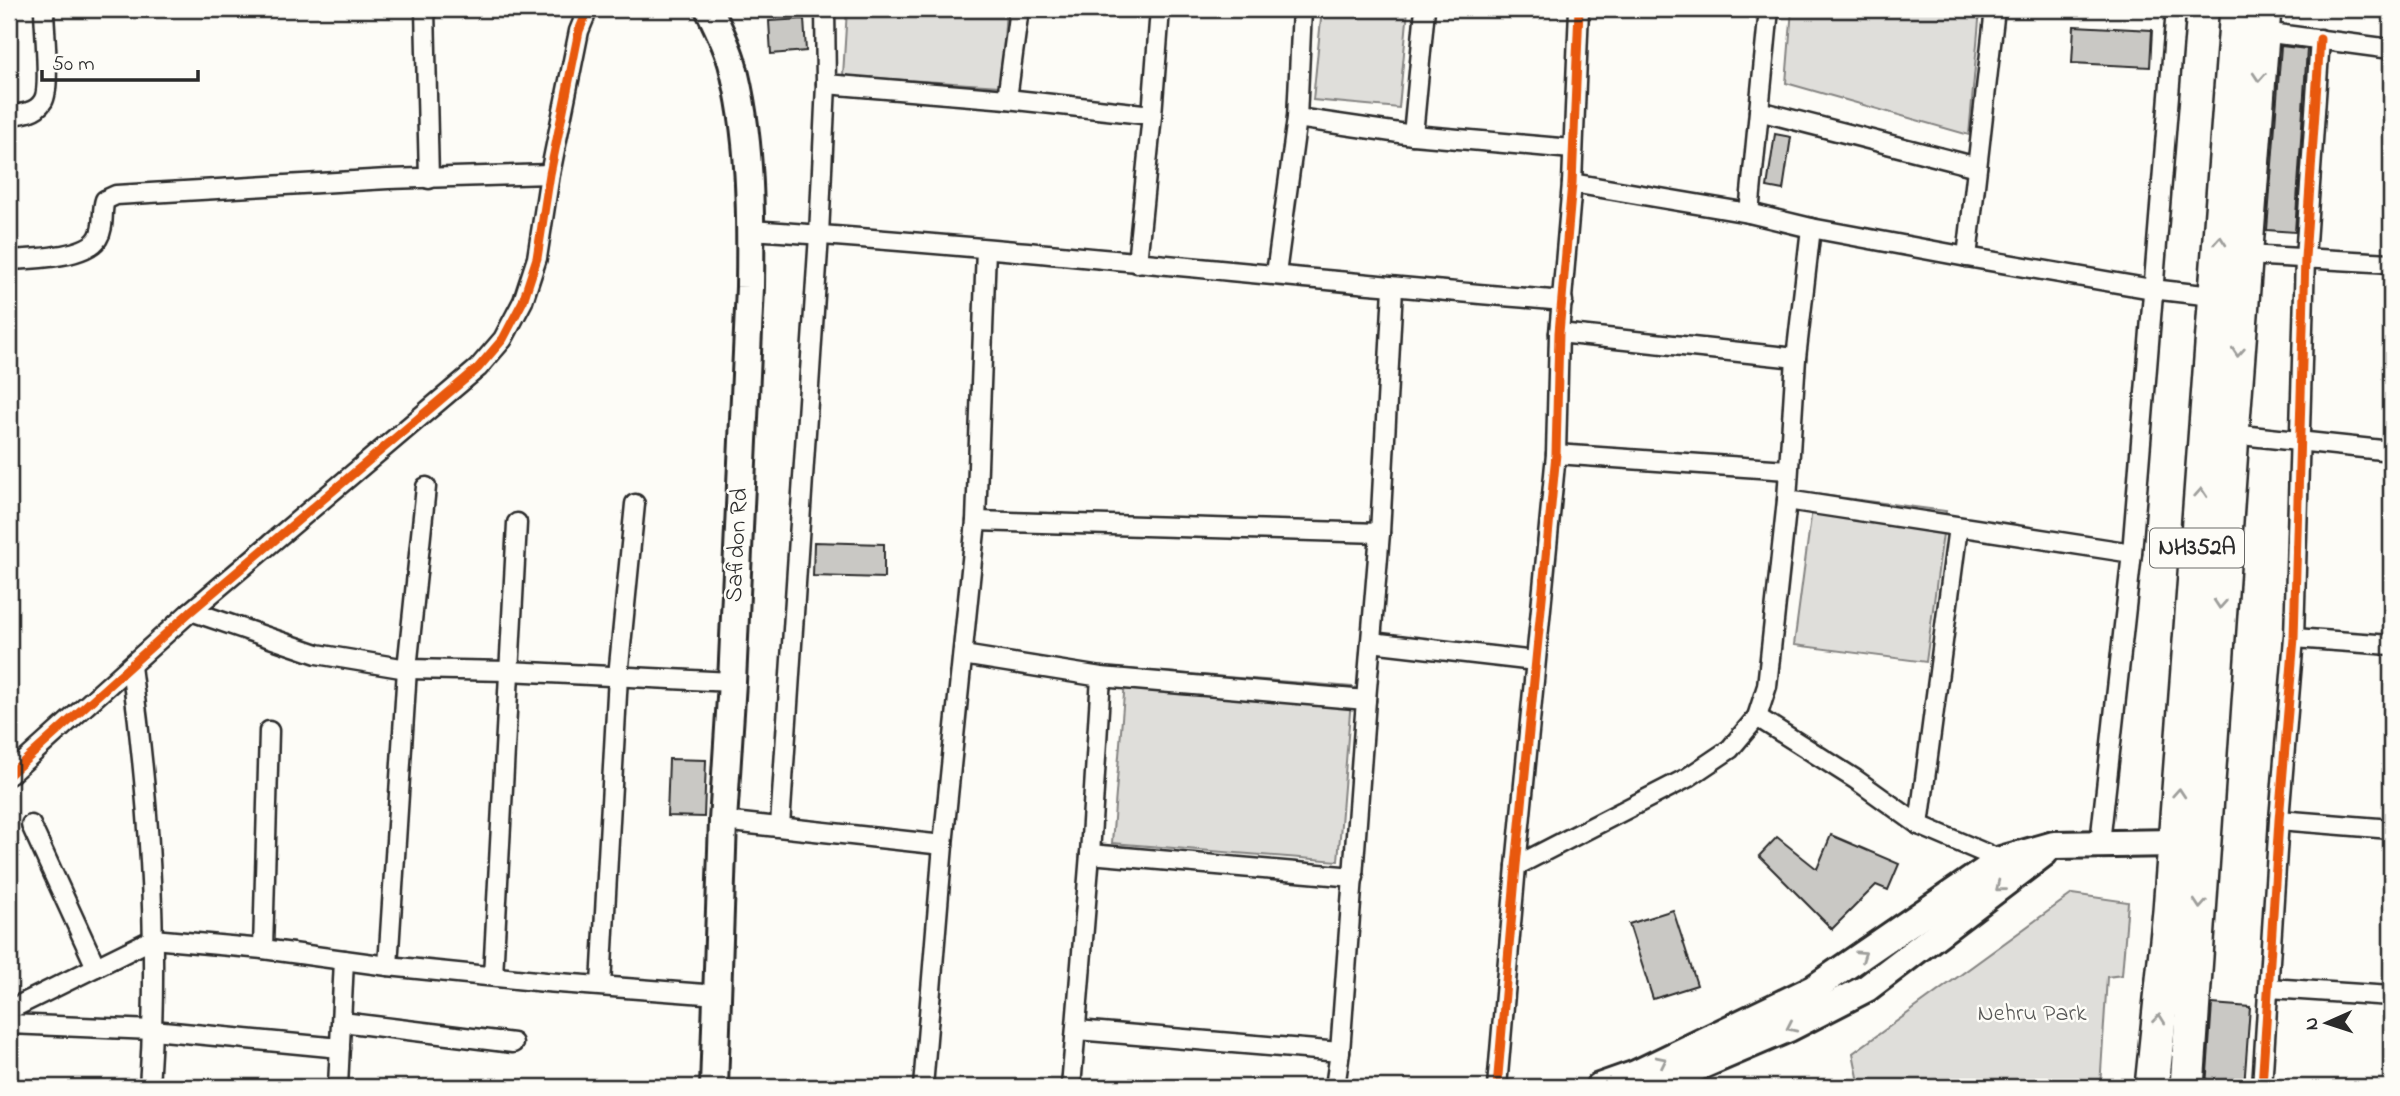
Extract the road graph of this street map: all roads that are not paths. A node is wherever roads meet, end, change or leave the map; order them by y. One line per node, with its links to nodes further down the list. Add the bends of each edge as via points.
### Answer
1 (44, 9): 21 (street, via 43,101 22,114)
2 (425, 9): 28 (street)
3 (588, 9): 27 (street, via 579,31)
4 (709, 9): 32 (street, Safidon Rd, via 732,62 746,144)
5 (825, 9): 18 (street)
6 (1019, 9): 19 (street)
7 (1160, 9): 22 (street)
8 (1302, 9): 23 (street)
9 (1425, 9): 24 (street)
10 (1579, 9): 25 (street)
11 (1769, 9): 20 (street)
12 (1995, 9): 26 (street)
13 (2176, 9): 43 (street)
14 (2237, 9): 44 (highway, NH352A, one-way to 14)
15 (2263, 20): 16 (street); 35 (highway, NH352A, one-way to 35)
16 (2320, 40): 17 (street); 37 (street)
17 (2391, 49)
18 (826, 84): 19 (street); 33 (street)
19 (1007, 99): 22 (street)
20 (1759, 111): 26 (street); 30 (street)
21 (9, 115)
22 (1152, 115): 39 (street)
23 (1297, 118): 24 (street); 41 (street)
24 (1413, 135): 25 (street)
25 (1572, 149): 29 (street)
26 (1977, 167): 36 (street)
27 (550, 174): 28 (street); 61 (street, via 537,258 523,301 503,339 478,368)
28 (429, 179): 38 (street, via 116,195 105,200 99,237 93,243 59,257)
29 (1572, 183): 30 (street); 45 (street)
30 (1749, 213): 31 (street)
31 (1811, 228): 36 (street); 47 (street)
32 (751, 230): 33 (street); 72 (street, Safidon Rd)
33 (819, 235): 34 (street); 81 (street)
34 (986, 249): 39 (street); 56 (street)
35 (2246, 255): 37 (street); 44 (highway, NH352A)
36 (1967, 257): 43 (street)
37 (2305, 258): 40 (street); 49 (street)
38 (9, 260)
39 (1137, 263): 41 (street)
40 (2391, 263)
41 (1276, 274): 42 (street)
42 (1393, 288): 45 (street); 59 (street)
43 (2152, 289): 44 (street); 60 (street)
44 (2229, 298): 48 (highway, NH352A, one-way to 48); 86 (highway, NH352A, one-way to 44)
45 (1563, 301): 46 (street)
46 (1559, 333): 47 (street); 51 (street)
47 (1796, 358): 52 (street)
48 (2232, 434): 49 (street); 86 (highway, NH352A, one-way to 86)
49 (2299, 442): 50 (street); 62 (street)
50 (2391, 451)
51 (1556, 454): 52 (street); 66 (street)
52 (1788, 470): 54 (street)
53 (426, 486): 68 (street)
54 (1787, 500): 58 (street); 74 (street, via 1767,686)
55 (635, 504): 70 (street)
56 (976, 520): 59 (street); 65 (street)
57 (517, 523): 69 (street)
58 (1958, 527): 60 (street); 80 (street)
59 (1380, 533): 63 (street)
60 (2133, 553): 83 (street)
61 (191, 611): 67 (street); 68 (street, via 317,654)
62 (2294, 638): 64 (street); 77 (street)
63 (1370, 642): 66 (street); 73 (street)
64 (2391, 645)
65 (962, 655): 71 (street); 84 (street)
66 (1535, 660): 89 (street)
67 (131, 666): 76 (street); 91 (street, via 144,774)
68 (407, 669): 69 (street); 94 (street)
69 (508, 671): 70 (street); 96 (street)
70 (618, 676): 72 (street); 97 (street)
71 (1101, 677): 73 (street); 87 (street)
72 (732, 682): 78 (street, Safidon Rd)
73 (1366, 700): 90 (street)
74 (1757, 717): 80 (street); 89 (street, via 1730,749 1687,778)
75 (269, 732): 92 (street)
76 (9, 775)
77 (2278, 820): 82 (street); 98 (street)
78 (723, 821): 81 (street); 99 (street, Safidon Rd)
79 (31, 825): 95 (street)
80 (1919, 825): 88 (street)
81 (780, 826): 84 (street)
82 (2391, 829)
83 (2100, 843): 85 (street); 86 (street)
84 (943, 845): 112 (street)
85 (2054, 845): 88 (street); 117 (street, one-way to 117, via 1867,988 1789,1028)
86 (2189, 845): 118 (highway, NH352A, one-way to 86); 119 (highway, NH352A, one-way to 119)
87 (1090, 854): 90 (street); 105 (street)
88 (2001, 860): 116 (street, one-way to 88, via 1636,1074 1813,989)
89 (1516, 866): 115 (street)
90 (1354, 877): 108 (street)
91 (153, 939): 92 (street); 95 (street); 104 (street)
92 (263, 949): 93 (street)
93 (344, 960): 94 (street); 102 (street)
94 (388, 966): 96 (street)
95 (96, 967): 101 (street)
96 (493, 976): 97 (street)
97 (601, 985): 99 (street)
98 (2269, 988): 100 (street); 120 (street)
99 (718, 995): 111 (street, Safidon Rd)
100 (2391, 996)
101 (9, 1010)
102 (342, 1022): 106 (street); 107 (street)
103 (9, 1024): 104 (street)
104 (153, 1030): 107 (street); 110 (street)
105 (1077, 1030): 108 (street); 113 (street)
106 (513, 1043)
107 (340, 1048): 109 (street)
108 (1340, 1052): 114 (street)
109 (343, 1086)
110 (149, 1087)
111 (714, 1087)
112 (923, 1087)
113 (1071, 1087)
114 (1335, 1087)
115 (1497, 1087)
116 (1599, 1087)
117 (1651, 1087)
118 (2152, 1087)
119 (2187, 1087)
120 (2262, 1087)

